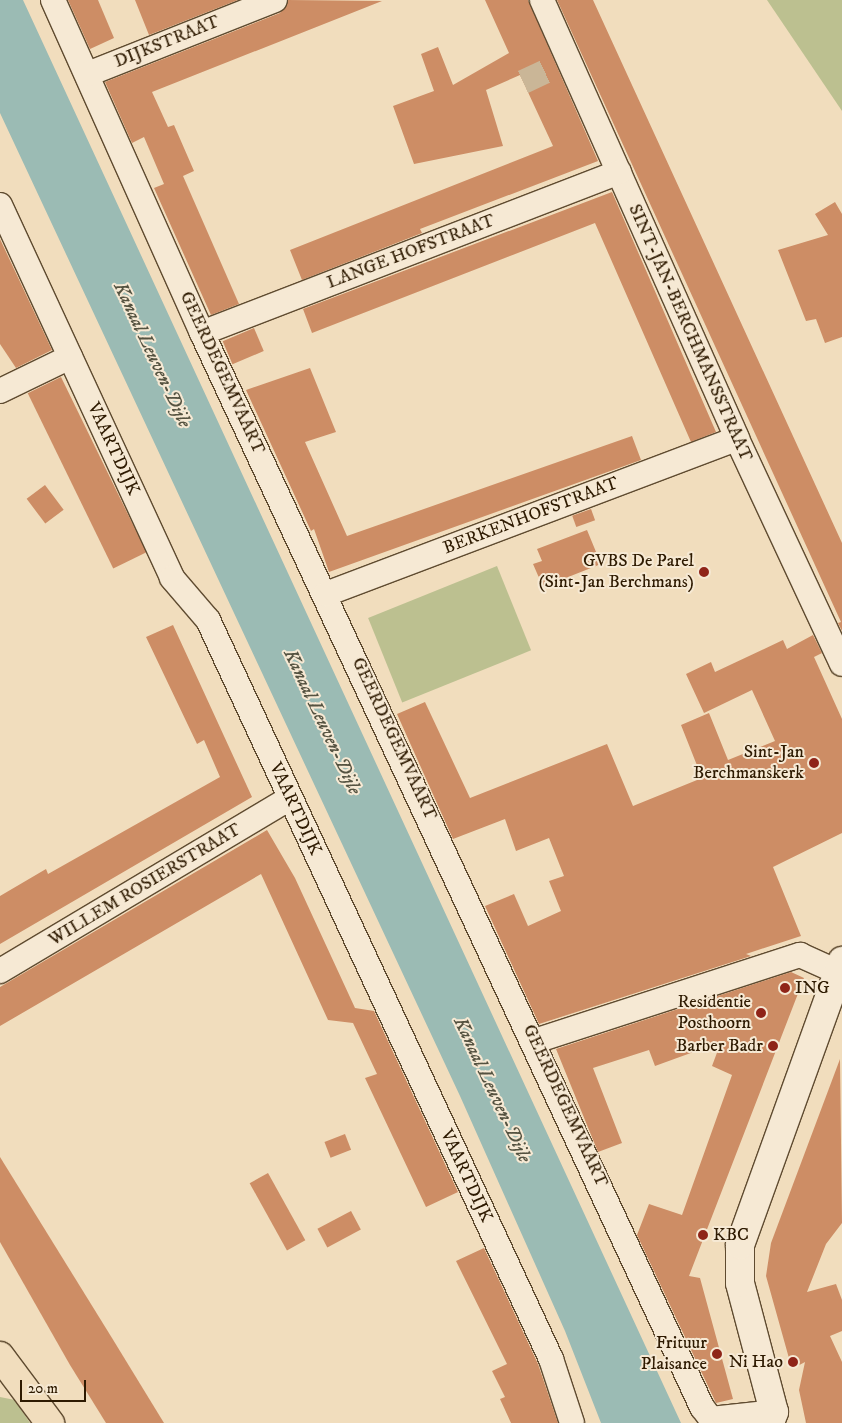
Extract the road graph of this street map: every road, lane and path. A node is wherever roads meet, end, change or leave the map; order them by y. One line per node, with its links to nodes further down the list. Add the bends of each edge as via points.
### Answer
1 (53, 0): 4 (street, GEERDEGEMVAART)
2 (275, 0): 4 (street, DIJKSTRAAT)
3 (542, 0): 5 (street, SINT-JAN-BERCHMANSSTRAAT, via 562,64)
4 (88, 74): 7 (street, GEERDEGEMVAART)
5 (619, 172): 7 (street, LANGE HOFSTRAAT); 10 (street, SINT-JAN-BERCHMANSSTRAAT)
6 (0, 205): 8 (street, VAARTDIJK)
7 (202, 333): 11 (street, GEERDEGEMVAART)
8 (70, 357): 9 (street); 13 (street, VAARTDIJK, via 172,578 208,620)
9 (0, 391)
10 (736, 439): 11 (street, BERKENHOFSTRAAT); 12 (street, SINT-JAN-BERCHMANSSTRAAT)
11 (326, 594): 16 (street, GEERDEGEMVAART)
12 (842, 664)
13 (290, 798): 15 (street, WILLEM ROSIERSTRAAT); 21 (street, VAARTDIJK, via 551,1359)
14 (841, 969): 16 (street, via 800,955); 19 (street, via 740,1245 740,1283)
15 (0, 971)
16 (535, 1041): 19 (street, GEERDEGEMVAART, via 702,1407 711,1419)
17 (0, 1356): 18 (main road)
18 (10, 1383): 20 (main road)
19 (772, 1417)
20 (50, 1423)
21 (572, 1423)

